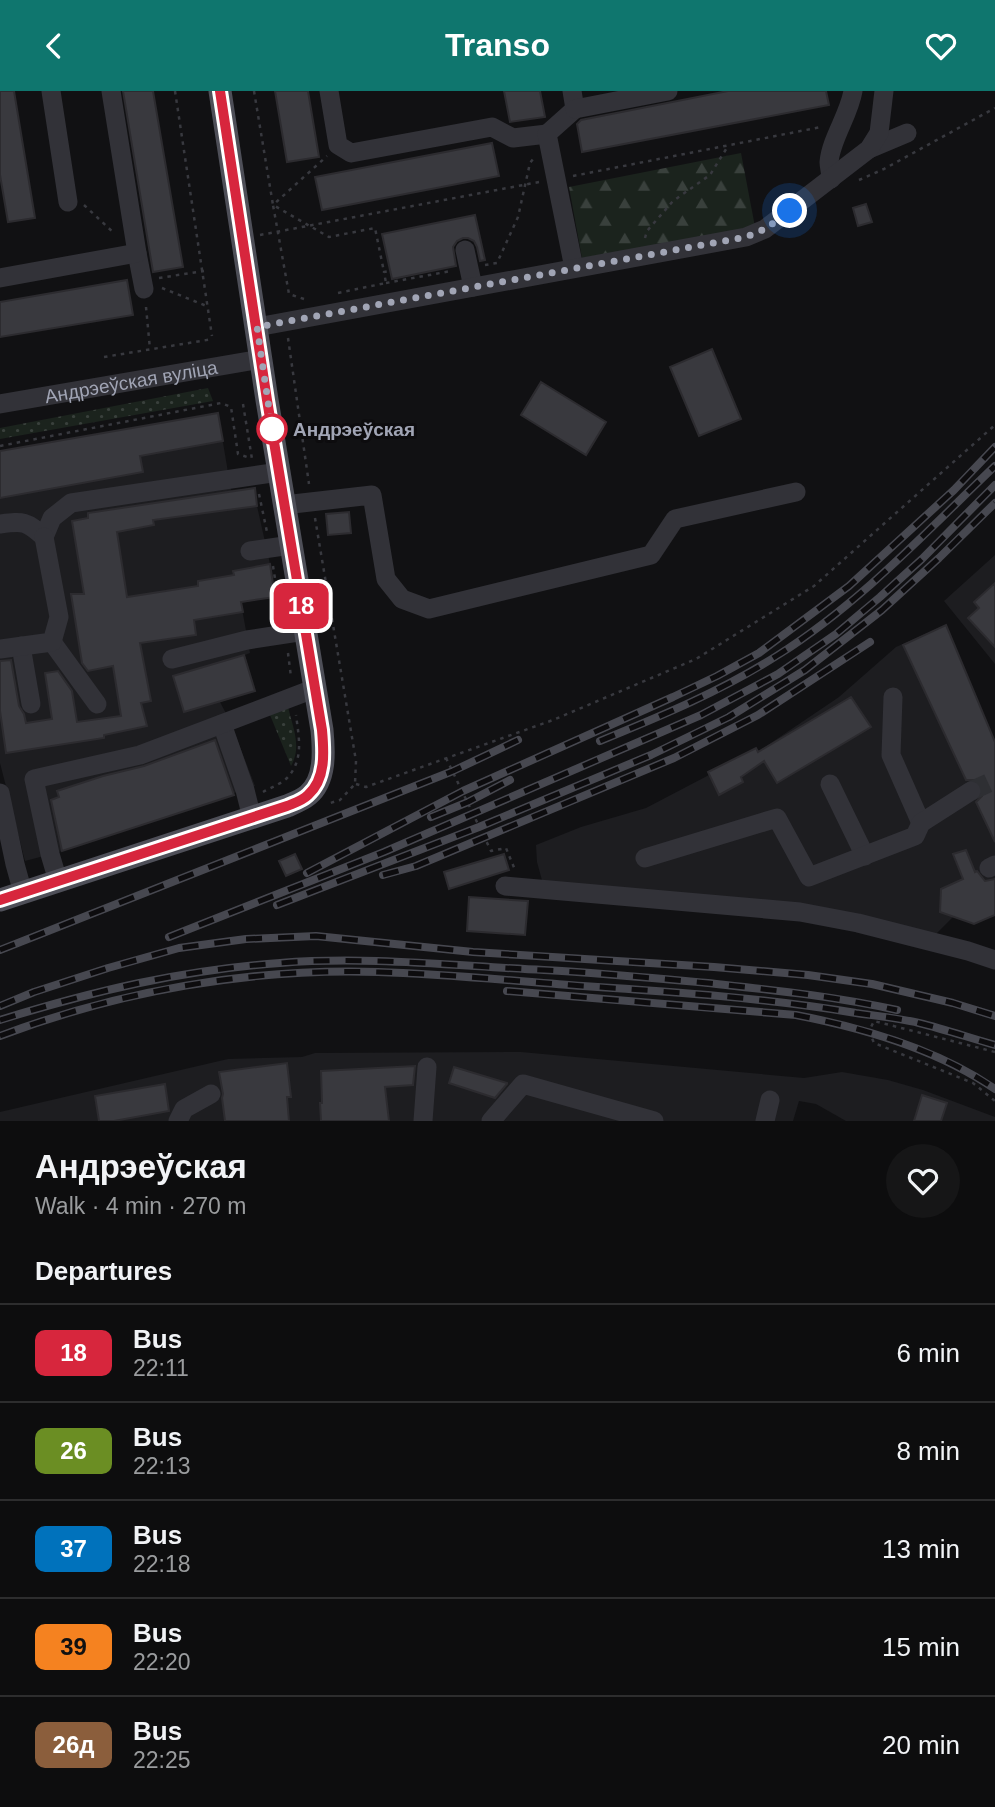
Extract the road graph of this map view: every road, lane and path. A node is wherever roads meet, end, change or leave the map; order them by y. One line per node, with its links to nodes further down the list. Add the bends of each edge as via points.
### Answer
1 (51, 91): 20 (street)
2 (111, 91): 24 (street)
3 (176, 91): 28 (path)
4 (220, 91): 37 (main road)
5 (254, 91): 21 (path)
6 (329, 91): 14 (street)
7 (668, 91): 10 (street)
8 (853, 91): 18 (street, via 832,149)
9 (884, 91): 16 (street, via 880,133)
10 (573, 100): 13 (street)
11 (823, 127): 15 (path)
12 (907, 133): 16 (street)
13 (547, 134): 14 (street, via 513,138 492,127 351,153); 17 (street); 19 (path, via 530,163)
14 (338, 145): 21 (path)
15 (728, 145): 17 (path); 25 (path, via 710,175 673,201 647,231)
16 (869, 149): 18 (street)
17 (556, 179): 19 (path); 27 (street)
18 (831, 179): 25 (street, via 765,229 746,237)
19 (525, 185): 22 (path); 26 (path, via 518,217 497,263)
20 (67, 196): 24 (path)
21 (273, 205): 22 (path); 23 (path)
22 (310, 226): 23 (path); 30 (path, via 329,237 375,228)
23 (278, 232): 35 (path, via 289,295)
24 (137, 253): 31 (street); 33 (street)
25 (638, 257): 27 (street)
26 (469, 268): 27 (street); 32 (path); 37 (street)
27 (574, 268)
28 (204, 271): 33 (path); 36 (path)
29 (390, 271): 30 (path)
30 (384, 272): 32 (path)
31 (0, 278)
32 (386, 283): 34 (path)
33 (143, 285): 36 (path); 39 (path)
34 (327, 295)
35 (304, 299)
36 (209, 307): 39 (path, via 213,337)
37 (257, 327): 41 (main road)
38 (287, 335): 48 (path)
39 (150, 349): 40 (path)
40 (104, 356)
41 (261, 359): 42 (street, Андрэеўская вуліца); 47 (main road)
42 (0, 404)
43 (243, 404): 46 (path)
44 (995, 425): 66 (path, via 814,586 696,659 553,720)
45 (0, 446): 46 (path, via 220,403 231,407 238,454)
46 (254, 467): 47 (street); 52 (street, via 71,503 52,518)
47 (279, 472): 50 (main road)
48 (309, 483)
49 (796, 492): 50 (street, via 675,519 651,555 429,609 402,599 386,579 372,495)
50 (284, 505): 53 (main road)
51 (0, 524): 52 (street, via 23,521)
52 (44, 537): 56 (street, via 59,617)
53 (291, 545): 54 (street); 55 (main road)
54 (250, 551)
55 (295, 633): 59 (street); 60 (main road); 61 (path)
56 (52, 642): 57 (street); 64 (street)
57 (21, 646): 58 (street); 63 (street)
58 (0, 649)
59 (172, 659)
60 (316, 688): 61 (street); 71 (main road, via 323,762 317,783 310,794 287,806)
61 (293, 696): 65 (street); 71 (path, via 300,751 297,762 286,779)
62 (893, 697): 72 (street, via 891,755)
63 (31, 704)
64 (97, 704)
65 (222, 724): 71 (street); 75 (street, via 140,755 34,779)
66 (446, 758): 67 (path, via 366,787); 76 (path, via 491,851 506,848)
67 (355, 784)
68 (830, 784): 73 (street)
69 (971, 791): 72 (street)
70 (0, 793): 77 (street)
71 (249, 808): 75 (main road)
72 (921, 823): 73 (street, via 915,836)
73 (865, 856): 74 (street, via 809,877 777,818)
74 (645, 858)
75 (58, 881): 77 (main road)
76 (513, 886): 79 (street, via 800,912)
77 (23, 893): 78 (main road)
78 (0, 900)
79 (995, 960)
80 (995, 1052): 84 (path, via 874,1021 869,1031 874,1043 973,1083)
81 (428, 1067): 86 (street)
82 (211, 1094): 85 (street, via 184,1109)
83 (770, 1100): 89 (street)
84 (995, 1101)
85 (178, 1121)
86 (423, 1121)
87 (491, 1121): 88 (street, via 523,1084)
88 (654, 1121)
89 (765, 1121)

